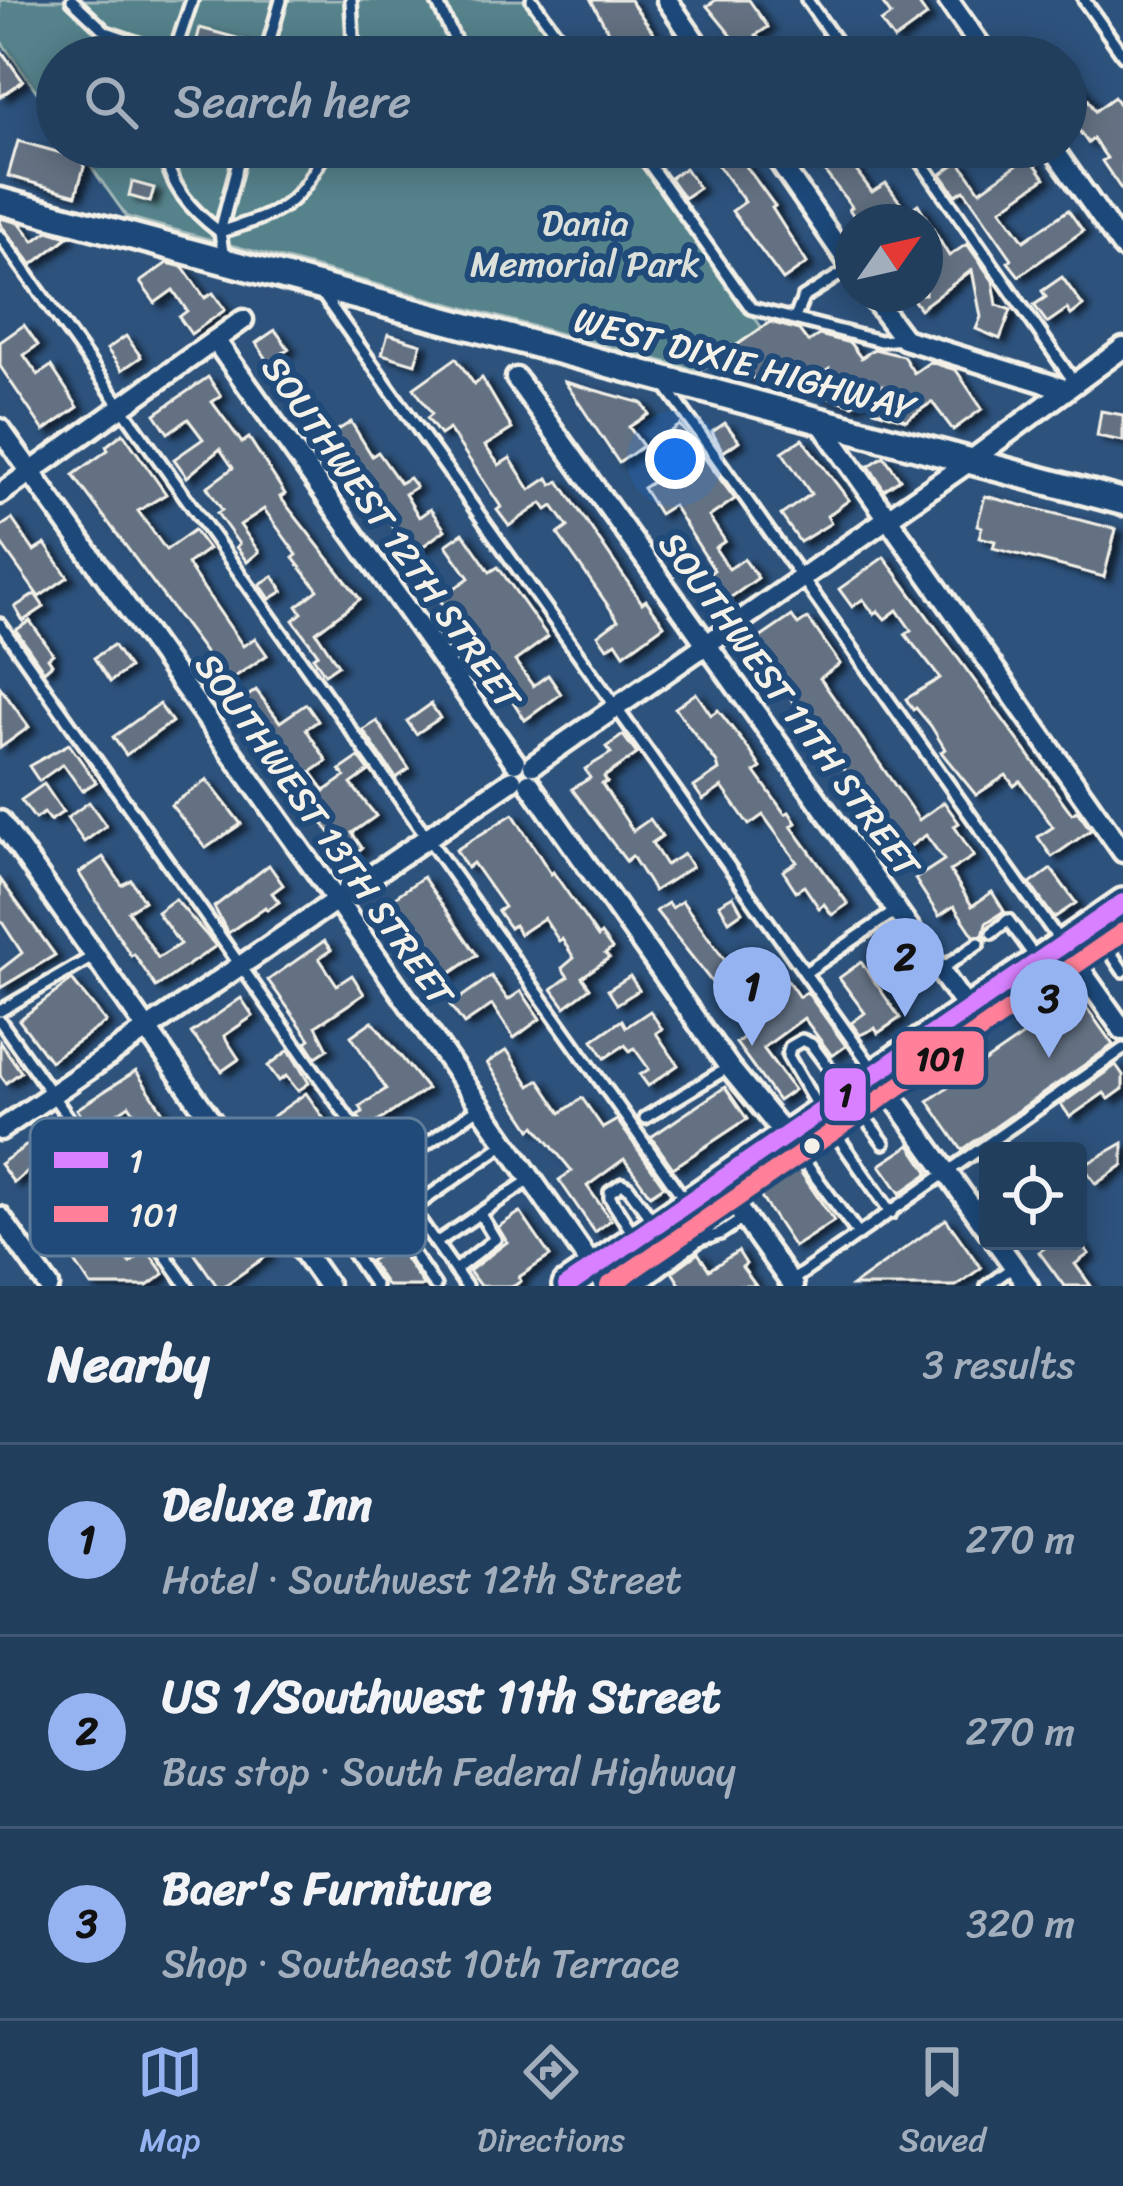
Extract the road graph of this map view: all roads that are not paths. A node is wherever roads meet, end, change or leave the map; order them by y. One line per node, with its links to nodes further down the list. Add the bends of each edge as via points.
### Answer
1 (72, 0): 11 (lane)
2 (192, 0): 12 (lane)
3 (281, 0): 13 (lane)
4 (351, 0): 14 (lane)
5 (436, 0): 15 (lane)
6 (532, 0): 16 (lane)
7 (667, 0): 17 (street)
8 (807, 0): 18 (lane)
9 (948, 0): 19 (street)
10 (1084, 0): 20 (lane)
11 (118, 36)
12 (181, 36)
13 (271, 36)
14 (353, 36)
15 (453, 36)
16 (558, 36)
17 (692, 36)
18 (833, 36)
19 (973, 36)
20 (1123, 55)
21 (167, 168): 29 (lane, via 190,208)
22 (237, 168): 29 (lane)
23 (317, 168): 29 (lane, via 278,214)
24 (652, 168): 38 (lane, via 751,308)
25 (783, 168): 31 (street)
26 (925, 168): 44 (lane)
27 (1067, 168): 32 (street)
28 (0, 201): 33 (main road, WEST DIXIE HIGHWAY)
29 (220, 232): 33 (lane)
30 (0, 236): 45 (lane)
31 (835, 243)
32 (1123, 248)
33 (225, 261): 35 (main road, WEST DIXIE HIGHWAY)
34 (835, 278): 38 (lane, via 803,298)
35 (317, 286): 42 (main road, WEST DIXIE HIGHWAY); 56 (lane)
36 (884, 312): 39 (street)
37 (243, 320): 40 (street)
38 (794, 320): 39 (lane, via 880,341)
39 (904, 339): 44 (street)
40 (215, 340): 45 (street); 57 (street, SOUTHWEST 12TH STREET)
41 (1123, 348): 44 (street)
42 (660, 377): 46 (main road, WEST DIXIE HIGHWAY); 53 (lane)
43 (516, 378): 55 (street, SOUTHWEST 11TH STREET)
44 (1069, 386): 48 (street)
45 (123, 406): 49 (street); 59 (lane)
46 (818, 419): 48 (main road, WEST DIXIE HIGHWAY); 52 (street)
47 (0, 429): 49 (street, SOUTHWEST 13TH STREET)
48 (970, 461): 51 (main road, WEST DIXIE HIGHWAY); 52 (street)
49 (31, 472): 50 (street); 61 (street, SOUTHWEST 13TH STREET)
50 (0, 494)
51 (1123, 502)
52 (886, 519): 53 (street); 60 (street)
53 (801, 578): 55 (street); 67 (lane)
54 (0, 624): 70 (lane)
55 (705, 644): 56 (street); 63 (street, SOUTHWEST 11TH STREET)
56 (615, 706): 57 (street); 73 (lane)
57 (522, 772): 59 (street); 80 (street, SOUTHWEST 12TH STREET)
58 (0, 821): 68 (street)
59 (427, 835): 61 (street); 99 (lane)
60 (1123, 852)
61 (335, 898): 70 (street); 84 (street, SOUTHWEST 13TH STREET)
62 (1123, 903): 64 (main road)
63 (897, 910): 71 (street, SOUTHWEST 11TH STREET); 73 (lane)
64 (1092, 925): 67 (main road); 72 (lane)
65 (992, 933): 69 (lane, via 1008,920)
66 (979, 943): 71 (lane)
67 (1063, 945): 69 (main road); 78 (street)
68 (94, 956): 75 (lane); 77 (street)
69 (1038, 961): 74 (main road)
70 (240, 964): 77 (street); 88 (lane)
71 (940, 970): 74 (street, SOUTHWEST 11TH STREET)
72 (1123, 971)
73 (806, 973): 81 (lane)
74 (968, 1010): 81 (main road)
75 (0, 1011)
76 (0, 1022): 83 (lane)
77 (146, 1029): 83 (street); 87 (street)
78 (1123, 1030)
79 (1123, 1049): 95 (lane)
80 (729, 1067): 89 (lane); 91 (street, SOUTHWEST 12TH STREET)
81 (876, 1073): 82 (main road); 95 (street)
82 (847, 1093): 85 (main road); 85 (lane, via 811,1044 798,1041 788,1056); 93 (lane)
83 (51, 1094): 86 (lane); 90 (street)
84 (481, 1107): 92 (street, SOUTHWEST 13TH STREET); 94 (lane)
85 (820, 1111): 91 (main road); 100 (lane)
86 (68, 1118)
87 (209, 1118)
88 (348, 1118)
89 (645, 1118)
90 (0, 1130)
91 (785, 1135): 97 (main road); 106 (lane)
92 (506, 1143): 96 (street, SOUTHWEST 13TH STREET); 98 (lane)
93 (884, 1143)
94 (426, 1145)
95 (948, 1174): 100 (lane); 103 (street)
96 (531, 1179): 101 (lane); 118 (street, SOUTHWEST 13TH STREET)
97 (718, 1181): 99 (main road); 104 (street)
98 (426, 1199)
99 (687, 1203): 107 (main road); 108 (lane)
100 (891, 1213): 106 (lane)
101 (480, 1214): 109 (lane); 116 (lane, via 495,1239)
102 (0, 1217): 120 (street)
103 (979, 1217)
104 (744, 1218): 108 (lane); 119 (street)
105 (426, 1229): 109 (lane)
106 (859, 1234): 119 (lane)
107 (640, 1236): 107 (lane, via 628,1187 622,1184 610,1198); 117 (lane); 118 (main road)
108 (711, 1237): 117 (lane)
109 (436, 1243): 116 (lane)
110 (1002, 1250): 115 (street)
111 (166, 1256): 121 (lane)
112 (307, 1256): 122 (street)
113 (355, 1256): 123 (lane)
114 (415, 1256): 124 (lane)
115 (1014, 1267): 128 (lane); 129 (street)
116 (455, 1270): 125 (lane)
117 (653, 1275): 127 (lane)
118 (599, 1277): 126 (main road)
119 (791, 1284)
120 (49, 1286)
121 (187, 1286)
122 (328, 1286)
123 (376, 1286)
124 (435, 1286)
125 (466, 1286)
126 (566, 1286)
127 (640, 1286)
128 (987, 1286)
129 (1028, 1286)

